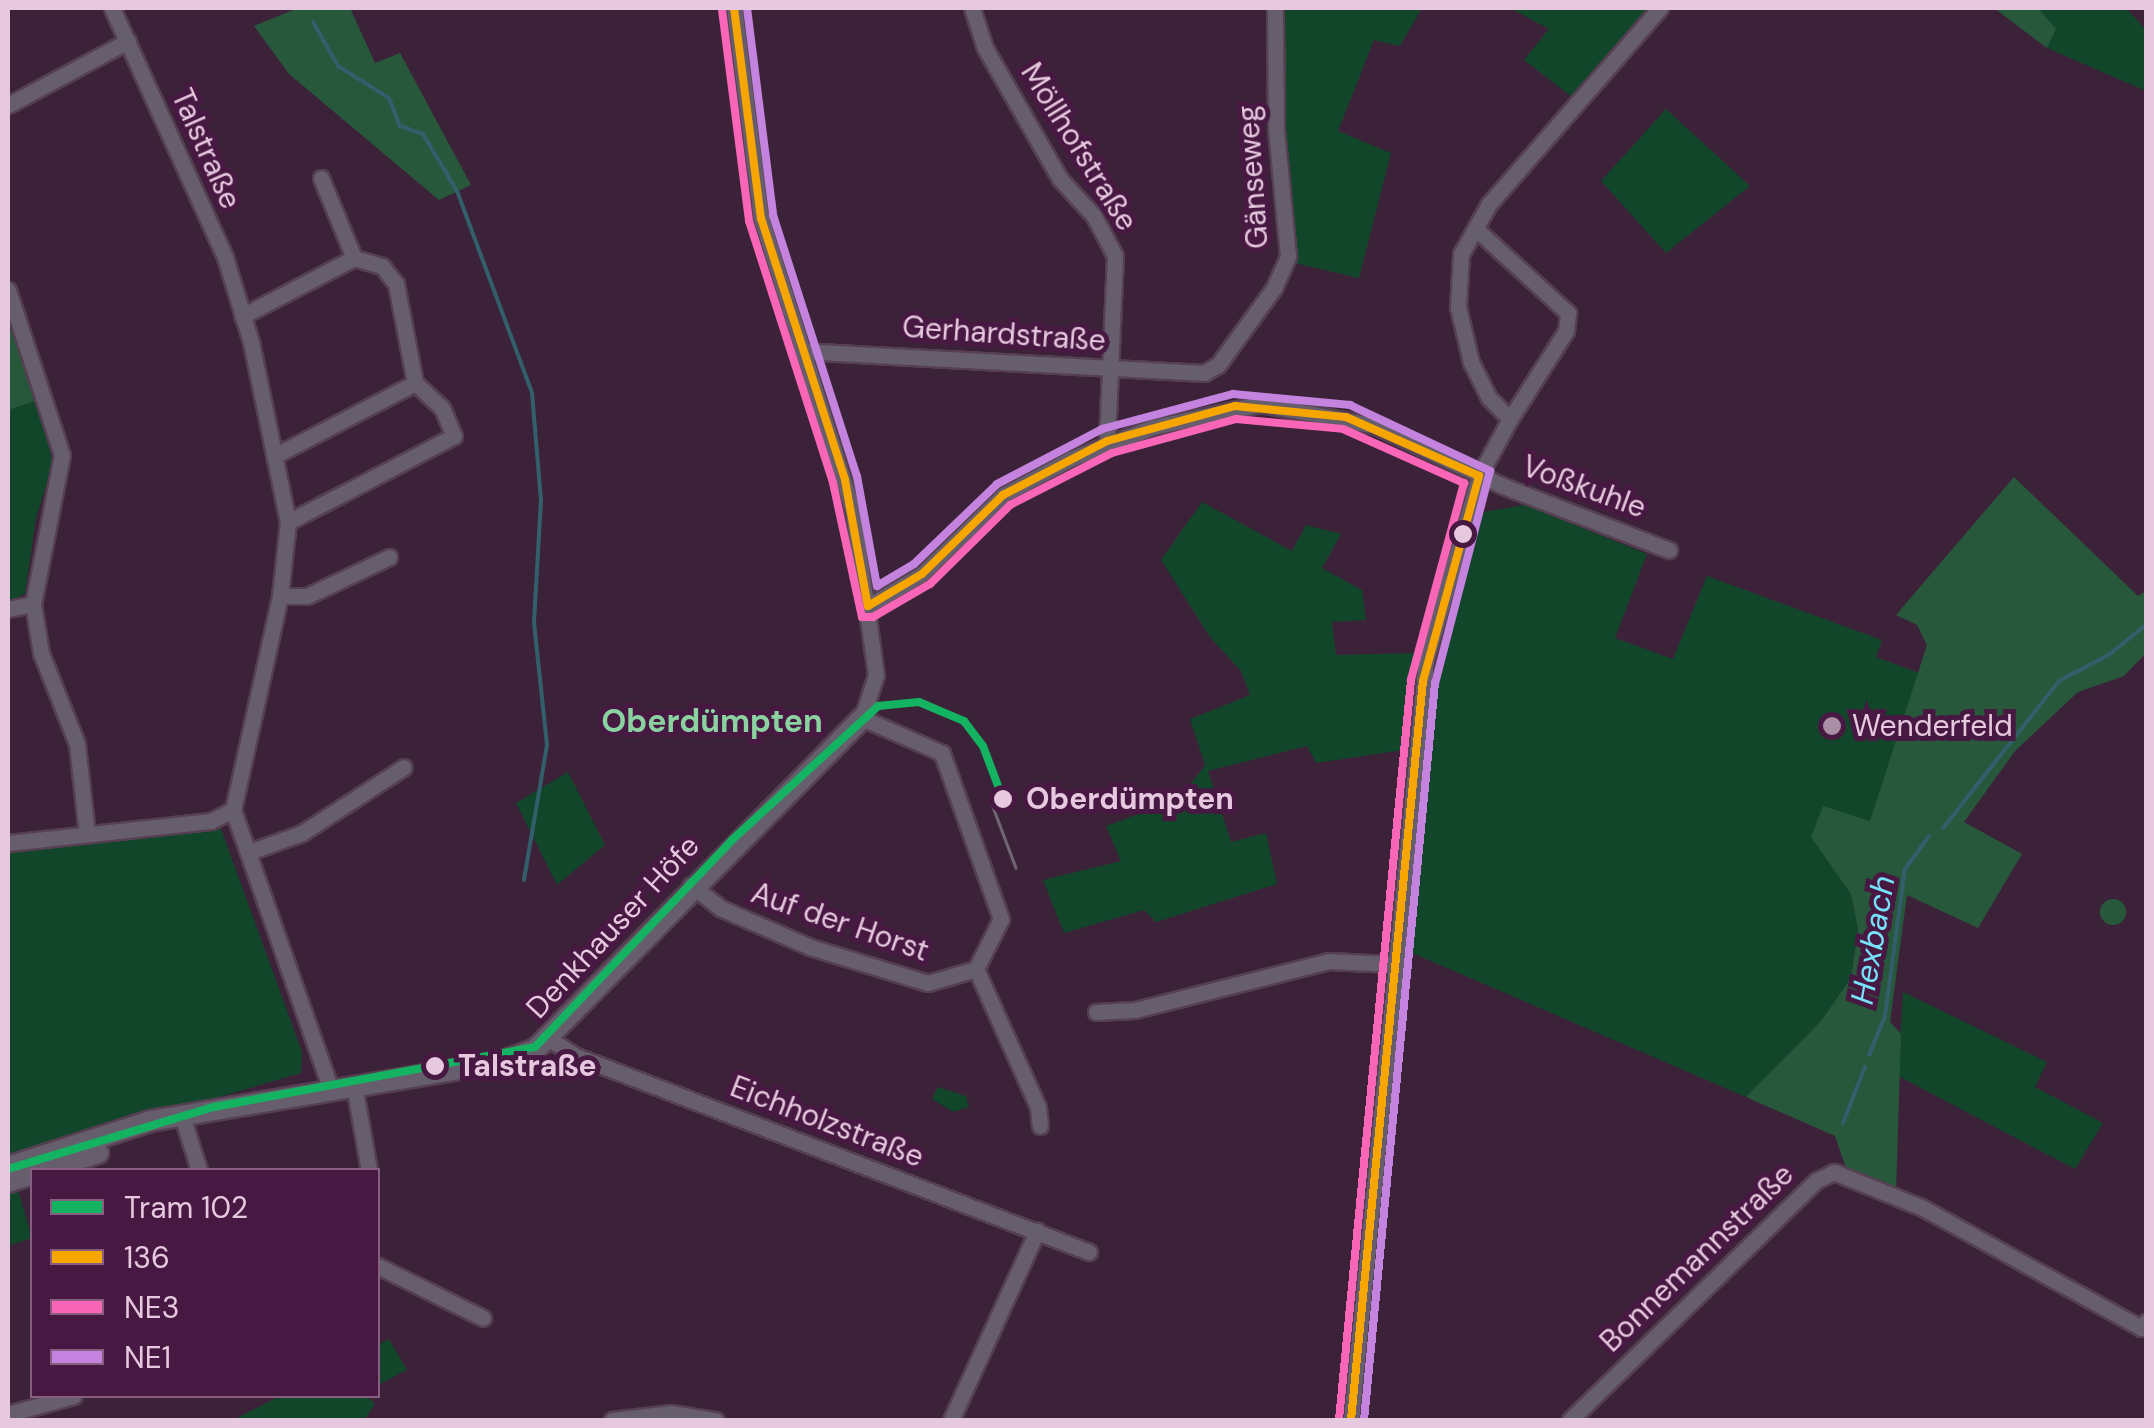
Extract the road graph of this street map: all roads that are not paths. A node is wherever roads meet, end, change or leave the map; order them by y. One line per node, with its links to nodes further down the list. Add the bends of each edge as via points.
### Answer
1 (112, 8): 6 (street, Talstraße)
2 (734, 8): 13 (street, via 761,218)
3 (972, 8): 14 (street, Möllhofstraße, via 986,48 1041,146 1114,256)
4 (1276, 8): 15 (street, Gänseweg, via 1276,130 1288,256 1274,288 1218,365)
5 (1660, 8): 9 (street, via 1489,204)
6 (128, 41): 7 (street); 12 (street, Talstraße, via 225,257)
7 (8, 104)
8 (321, 178): 10 (street)
9 (1476, 229): 17 (street, via 1462,254 1458,307 1471,362 1489,398); 17 (street, via 1568,312 1566,331)
10 (354, 258): 12 (street); 16 (street, via 382,266 396,284)
11 (8, 290): 25 (street, via 62,454)
12 (242, 316): 19 (street, Talstraße)
13 (800, 350): 14 (street, Gerhardstraße); 26 (street, via 846,480)
14 (1110, 370): 15 (street, Gerhardstraße); 18 (street, Möllhofstraße)
15 (1204, 373)
16 (415, 383): 19 (street); 21 (street, via 442,408 454,436)
17 (1510, 419): 20 (street)
18 (1107, 440): 20 (street, via 1235,406 1299,408 1376,426); 26 (street, via 1002,495 922,574)
19 (274, 456): 21 (street, Talstraße)
20 (1479, 476): 22 (street, Voßkuhle); 35 (street, via 1426,660)
21 (288, 522): 24 (street, Talstraße)
22 (1669, 550)
23 (389, 556): 24 (street, via 307,596)
24 (280, 596): 30 (street, Talstraße)
25 (34, 604): 27 (street); 31 (street, via 41,653 77,744)
26 (868, 606): 28 (street, via 876,686)
27 (8, 609)
28 (862, 718): 34 (street, Denkhauser Höfe); 36 (street, via 929,742 946,761 1000,905 998,934)
29 (404, 767): 33 (street, via 302,833)
30 (233, 810): 31 (street, via 211,820); 33 (street)
31 (87, 834): 32 (street)
32 (8, 843)
33 (248, 852): 40 (street)
34 (692, 886): 36 (street, Auf der Horst, via 738,916 912,981 945,983); 38 (street, Denkhauser Höfe)
35 (1392, 964): 37 (street, via 1328,962 1134,1010); 57 (street)
36 (976, 968): 42 (street, via 1038,1106)
37 (1096, 1012)
38 (549, 1038): 39 (street, Denkhauser Höfe, via 501,1062); 47 (street, Eichholzstraße, via 576,1056)
39 (354, 1086): 40 (street, Denkhauser Höfe); 46 (street)
40 (331, 1090): 41 (street, Denkhauser Höfe)
41 (183, 1119): 43 (street, Denkhauser Höfe, via 150,1121); 44 (street, Denkhauser Höfe); 45 (street)
42 (1040, 1126)
43 (8, 1167)
44 (48, 1168)
45 (198, 1168)
46 (368, 1168)
47 (1037, 1232): 48 (street, Eichholzstraße); 56 (street)
48 (1089, 1252)
49 (380, 1267): 50 (street)
50 (482, 1318)
51 (2144, 1325): 58 (street, Bonnemannstraße, via 1922,1208 1834,1172 1816,1180)
52 (67, 1398): 53 (street)
53 (8, 1414)
54 (612, 1420): 55 (street, via 671,1413)
55 (715, 1420)
56 (951, 1420)
57 (1350, 1420)
58 (1570, 1420)

